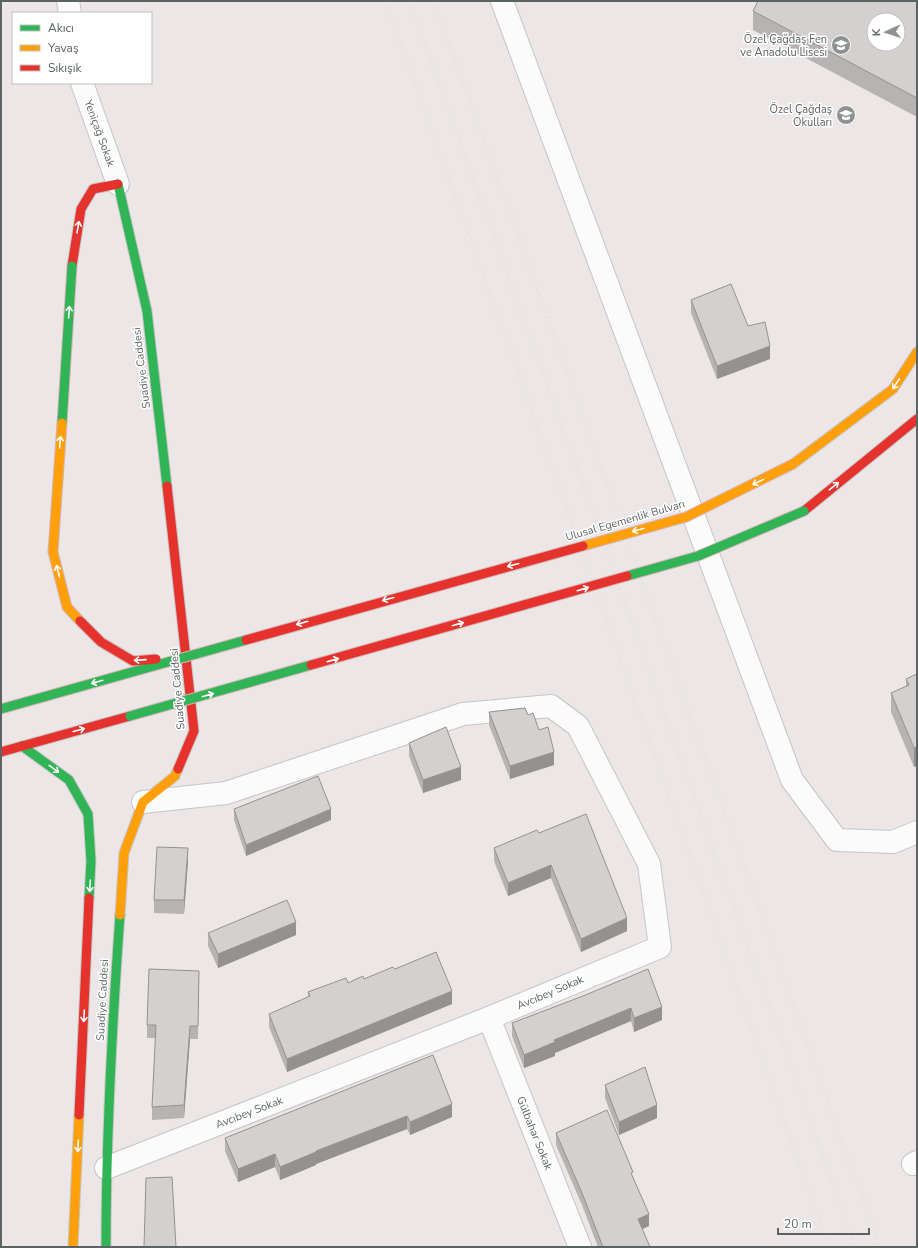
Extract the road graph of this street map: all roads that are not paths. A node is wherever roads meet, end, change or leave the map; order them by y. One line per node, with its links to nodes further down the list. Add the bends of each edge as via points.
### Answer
1 (68, 1): 3 (street)
2 (502, 1): 13 (street, via 792,780 837,840 893,842)
3 (70, 12)
4 (82, 84): 5 (street, Yeniçağ Sokak)
5 (118, 184): 8 (main road, one-way to 5, bridge, via 133,661 101,642 67,607 53,552 72,266 81,209 93,189); 12 (main road, Suadiye Caddesi, via 147,311 194,731 175,776)
6 (917, 352): 8 (main road, Ulusal Egemenlik Bulvarı, one-way to 8, bridge, via 893,390 793,464 686,517)
7 (917, 419): 10 (main road, one-way to 7, bridge, via 698,556 804,511)
8 (193, 655): 9 (main road, one-way to 9, bridge)
9 (1, 709)
10 (22, 746): 11 (main road); 16 (main road, one-way to 16, via 69,780 88,814 91,861)
11 (1, 752)
12 (143, 802): 14 (street, Avcıbey Sokak, via 226,793 463,714 551,706 578,726 649,864 660,947); 15 (main road, Suadiye Caddesi, via 124,853)
13 (917, 832)
14 (489, 1018): 15 (street, Avcıbey Sokak); 18 (street, Gülbahar Sokak)
15 (106, 1168): 17 (main road, Suadiye Caddesi)
16 (73, 1247)
17 (106, 1247)
18 (580, 1247)

